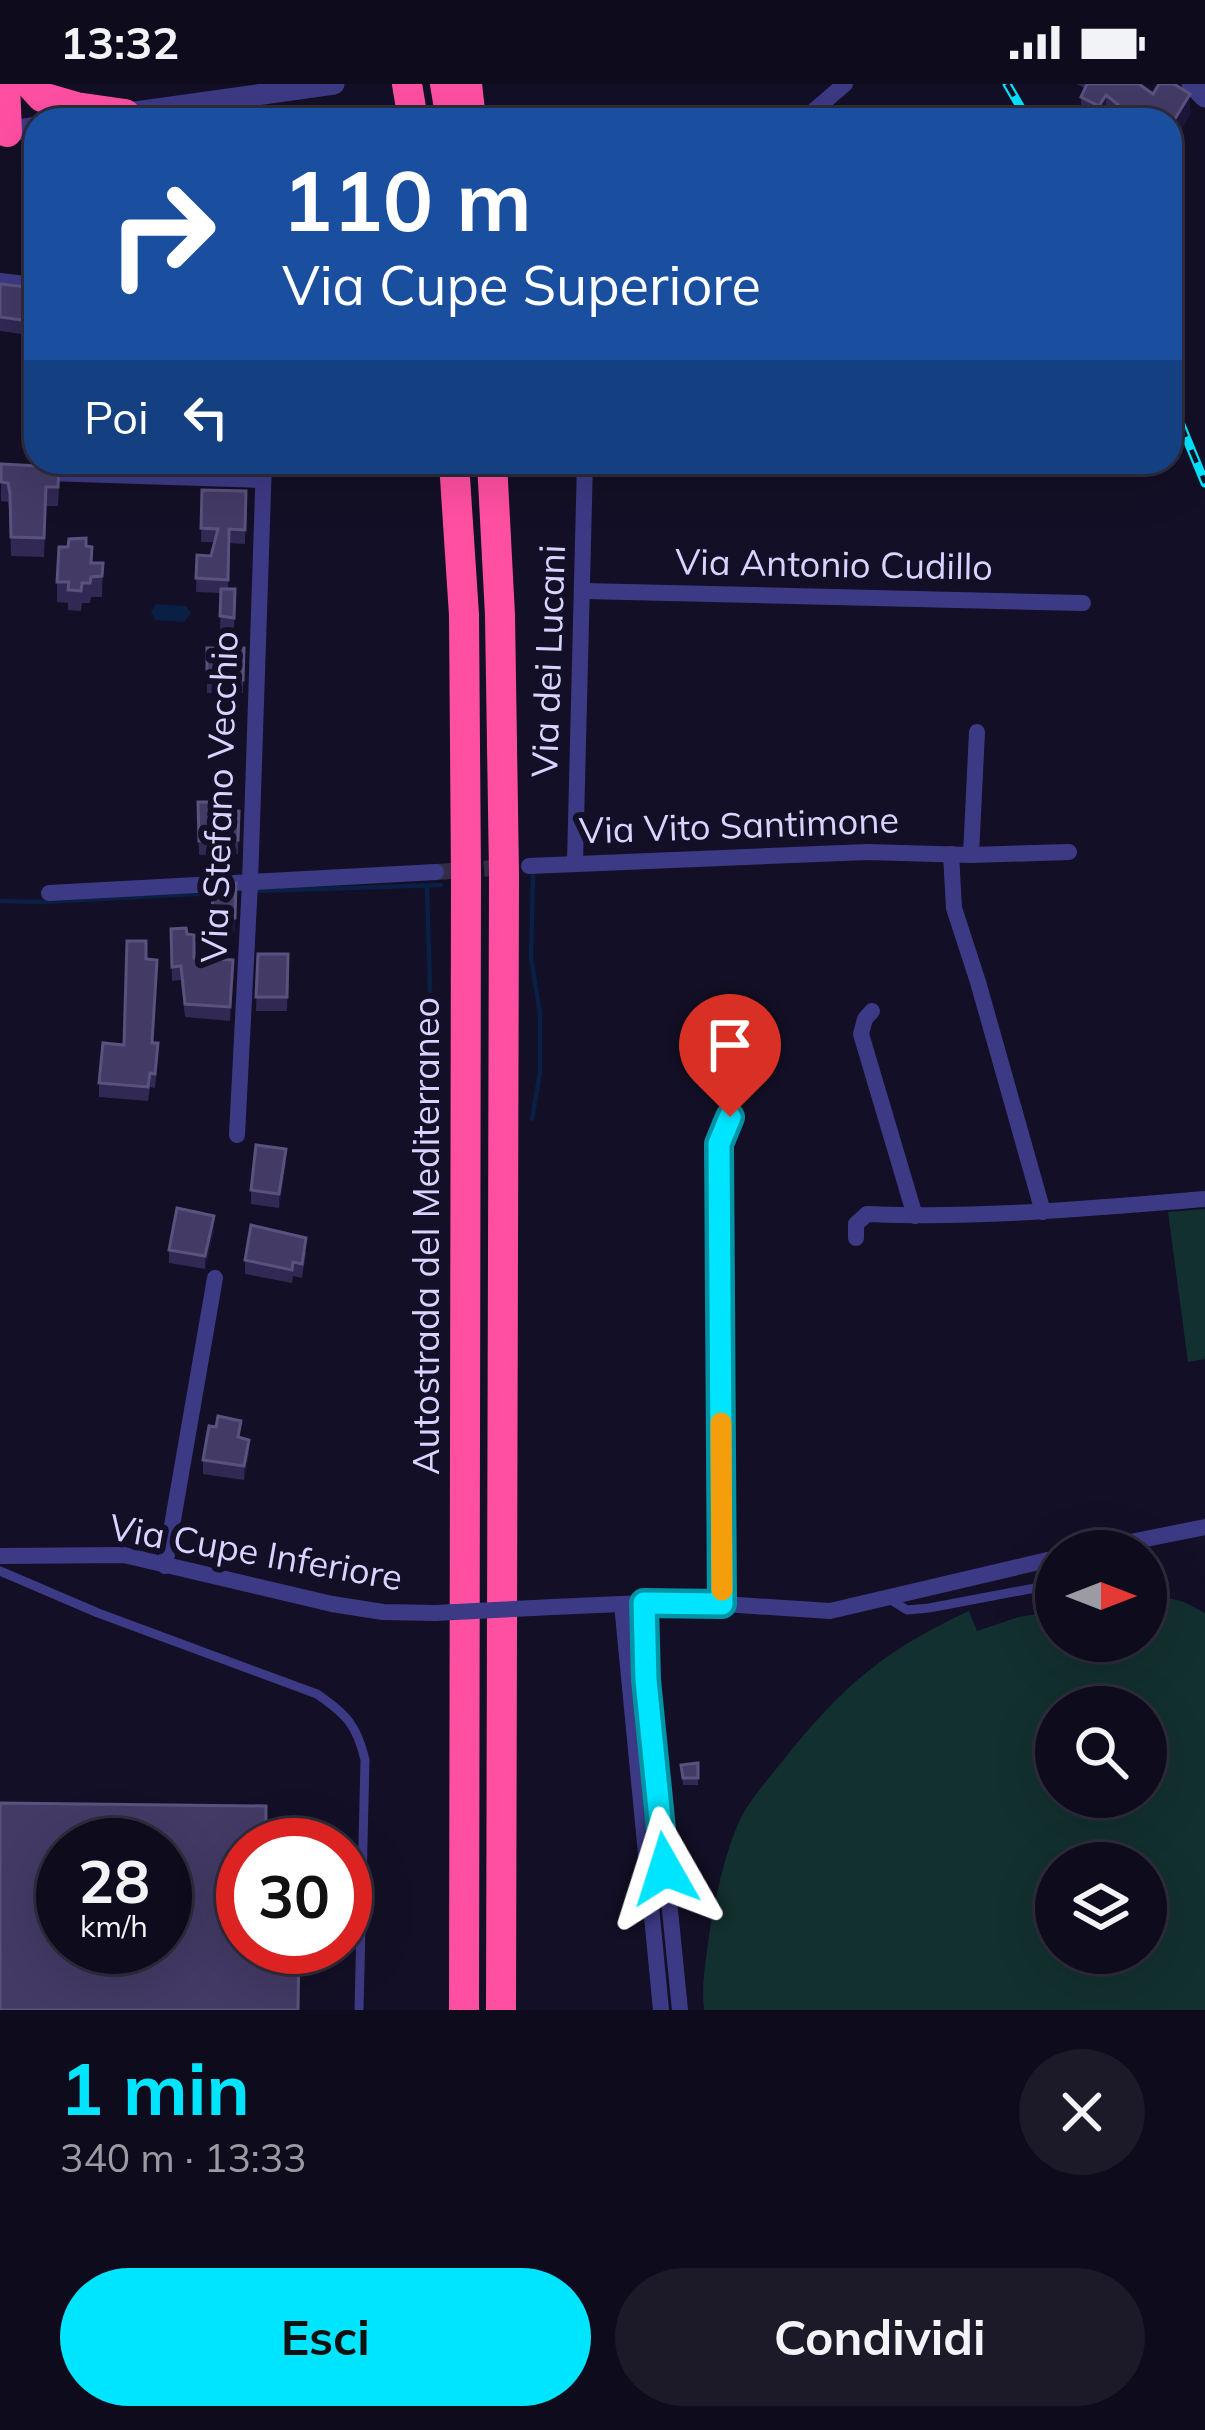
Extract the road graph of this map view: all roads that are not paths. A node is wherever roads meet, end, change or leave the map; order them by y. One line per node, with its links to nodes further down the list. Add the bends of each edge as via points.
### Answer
1 (5, 84): 10 (highway)
2 (29, 84): 7 (highway, via 42,97)
3 (334, 84): 8 (street)
4 (845, 84): 9 (street)
5 (1192, 84): 6 (street)
6 (1205, 97)
7 (83, 108)
8 (167, 108)
9 (817, 108)
10 (14, 130)
11 (263, 474): 24 (street, Via Stefano Vecchio)
12 (455, 474): 46 (highway, Autostrada del Mediterraneo, via 466,875)
13 (493, 474): 47 (highway, via 504,874)
14 (585, 474): 15 (street, Via dei Lucani)
15 (584, 591): 16 (street, Via Antonio Cudillo); 21 (street, Via dei Lucani)
16 (1083, 603)
17 (977, 732): 20 (street)
18 (1069, 853): 20 (street, Via Vito Santimone)
19 (951, 854): 20 (street, Via Vito Santimone); 21 (street, Via Vito Santimone); 30 (street, Via Vito Santimone, via 954,908)
20 (971, 855)
21 (575, 862): 22 (street, Via Vito Santimone)
22 (529, 866)
23 (436, 872): 24 (street)
24 (250, 884): 25 (street); 28 (street, Via Stefano Vecchio)
25 (49, 893)
26 (872, 1011): 31 (street, via 860,1034)
27 (730, 1117): 44 (street, via 719,1144)
28 (237, 1135)
29 (1205, 1199): 30 (street)
30 (1043, 1212): 31 (street)
31 (915, 1216): 32 (street, via 867,1214)
32 (856, 1238)
33 (215, 1278): 38 (street)
34 (1205, 1527): 35 (street)
35 (1167, 1536)
36 (0, 1556): 38 (street, Via Cupe Inferiore, via 124,1555)
37 (1035, 1563): 41 (street, Via Cupe Inferiore)
38 (165, 1566): 43 (street, Via Cupe Inferiore, bridge, via 383,1612)
39 (0, 1571): 45 (lane, via 316,1694 342,1712 365,1760)
40 (1035, 1587): 41 (lane, via 907,1610)
41 (888, 1598): 44 (street, Via Cupe Inferiore, via 830,1612)
42 (644, 1603): 43 (street, Via Cupe Inferiore); 44 (street, Via Cupe Inferiore); 49 (street)
43 (622, 1604): 48 (street, via 624,1708)
44 (722, 1604)
45 (359, 2010)
46 (464, 2010)
47 (501, 2010)
48 (661, 2010)
49 (680, 2010)

